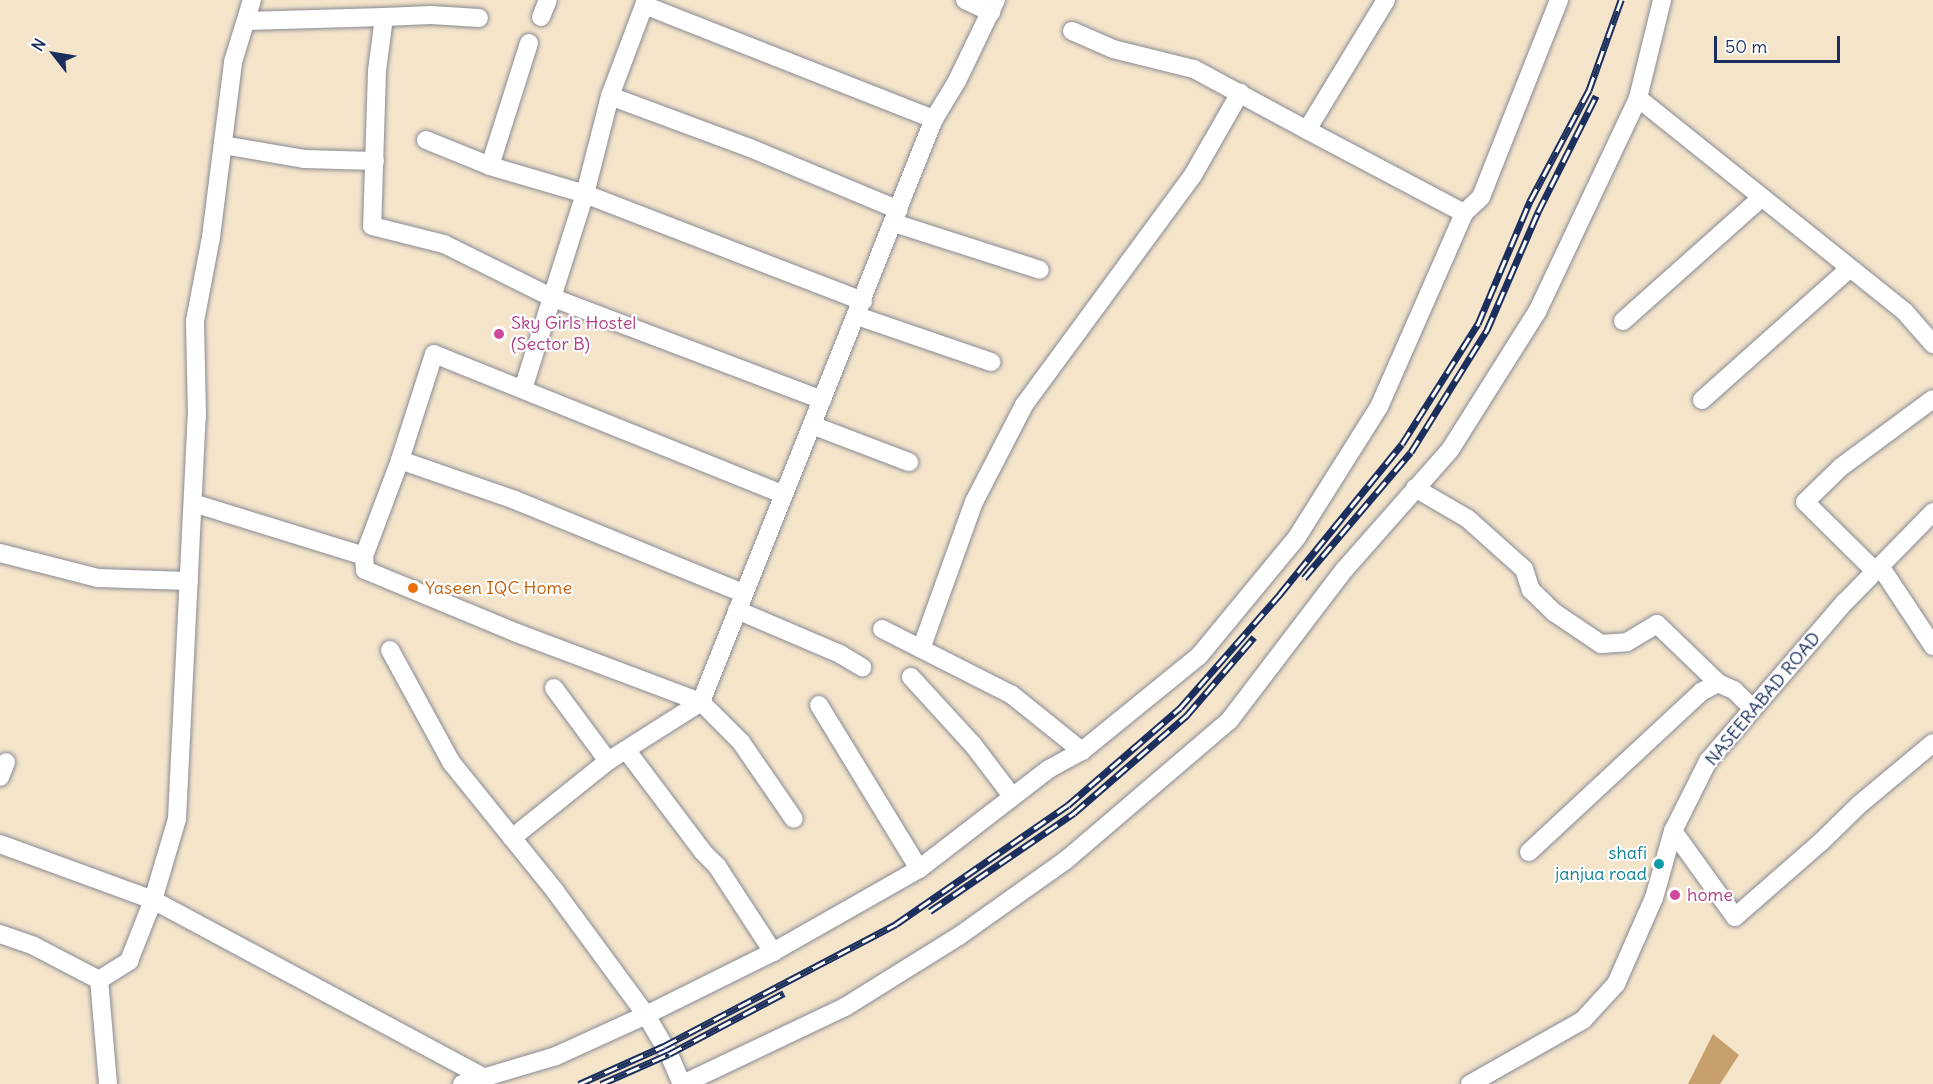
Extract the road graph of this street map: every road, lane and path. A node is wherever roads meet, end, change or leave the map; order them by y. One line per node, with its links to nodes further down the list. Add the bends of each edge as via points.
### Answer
1 (252, 0): 10 (street)
2 (965, 0): 7 (street)
3 (1386, 0): 17 (street)
4 (1559, 0): 24 (street, via 1481,197)
5 (1662, 0): 15 (street)
6 (645, 3): 14 (street); 16 (street)
7 (994, 6): 16 (street)
8 (384, 17): 9 (street); 10 (street); 20 (street, via 377,71)
9 (479, 18)
10 (246, 21): 19 (street, via 233,62)
11 (1072, 32): 13 (street, via 1113,49 1194,69)
12 (530, 43): 21 (street)
13 (1239, 93): 17 (street); 52 (street, via 1193,176 1024,405 974,501)
14 (610, 96): 22 (street); 25 (street, via 750,148)
15 (1638, 98): 23 (street); 40 (street, via 1538,310 1450,450)
16 (934, 119): 25 (street)
17 (1307, 130): 24 (street)
18 (426, 140): 21 (street)
19 (223, 145): 20 (street, via 304,159); 42 (street, via 195,321 197,417)
20 (375, 161): 28 (street, via 372,226 444,244)
21 (490, 166): 22 (street)
22 (585, 194): 28 (street); 29 (street)
23 (1762, 197): 26 (street); 30 (street)
24 (1464, 213): 63 (street, via 1379,407 1297,537 1199,656)
25 (897, 216): 27 (street); 29 (street)
26 (1850, 268): 31 (street, via 1905,312); 36 (street)
27 (1040, 270)
28 (550, 297): 33 (street); 35 (street)
29 (860, 308): 32 (street); 35 (street)
30 (1623, 321)
31 (1933, 345)
32 (991, 362)
33 (523, 389): 38 (street, via 434,354); 41 (street)
34 (1933, 399): 46 (street, via 1841,467 1805,501)
35 (822, 400): 37 (street)
36 (1702, 400)
37 (812, 425): 39 (street); 41 (street)
38 (400, 460): 45 (street); 48 (street, via 515,500)
39 (909, 462)
40 (1415, 488): 56 (street, via 1468,519 1524,569 1531,590 1554,613 1601,644 1627,642 1657,624); 80 (street, via 1345,569 1229,722 1066,860 959,936 845,1007)
41 (783, 494): 48 (street)
42 (193, 503): 45 (street); 47 (street)
43 (1933, 512): 46 (street, NASEERABAD ROAD)
44 (0, 553): 47 (street, via 98,578)
45 (364, 556): 58 (street, via 365,570 517,633)
46 (1878, 568): 51 (street); 60 (street, NASEERABAD ROAD)
47 (189, 581): 72 (street, via 177,819)
48 (743, 593): 49 (street)
49 (737, 610): 54 (street); 58 (street)
50 (882, 629): 52 (street)
51 (1933, 646)
52 (921, 649): 63 (street, via 1012,695)
53 (390, 650): 68 (street, via 451,762)
54 (862, 667)
55 (911, 677): 65 (street, via 974,746)
56 (1718, 683): 60 (street, via 1734,690); 70 (street, via 1701,692)
57 (554, 688): 64 (street)
58 (701, 702): 62 (street); 66 (street, via 741,742)
59 (819, 705): 71 (street)
60 (1752, 708): 67 (street, NASEERABAD ROAD, via 1708,761)
61 (1933, 743): 67 (street, via 1735,917)
62 (627, 751): 64 (street); 74 (street, via 717,866)
63 (1082, 751): 65 (street)
64 (608, 761): 68 (street)
65 (1012, 796): 71 (street)
66 (794, 819)
67 (1673, 831): 81 (street, NASEERABAD ROAD, via 1654,898 1616,984 1583,1020)
68 (512, 838): 76 (street)
69 (0, 844): 72 (street)
70 (1529, 852)
71 (919, 869): 74 (street)
72 (153, 900): 75 (street, via 129,961); 77 (street)
73 (0, 934): 75 (street, via 34,946)
74 (773, 952): 76 (street)
75 (99, 980): 78 (street)
76 (646, 1015): 77 (street, via 556,1056); 80 (street)
77 (485, 1078): 79 (street)
78 (108, 1084)
79 (462, 1084)
80 (682, 1084)
81 (1470, 1084)

